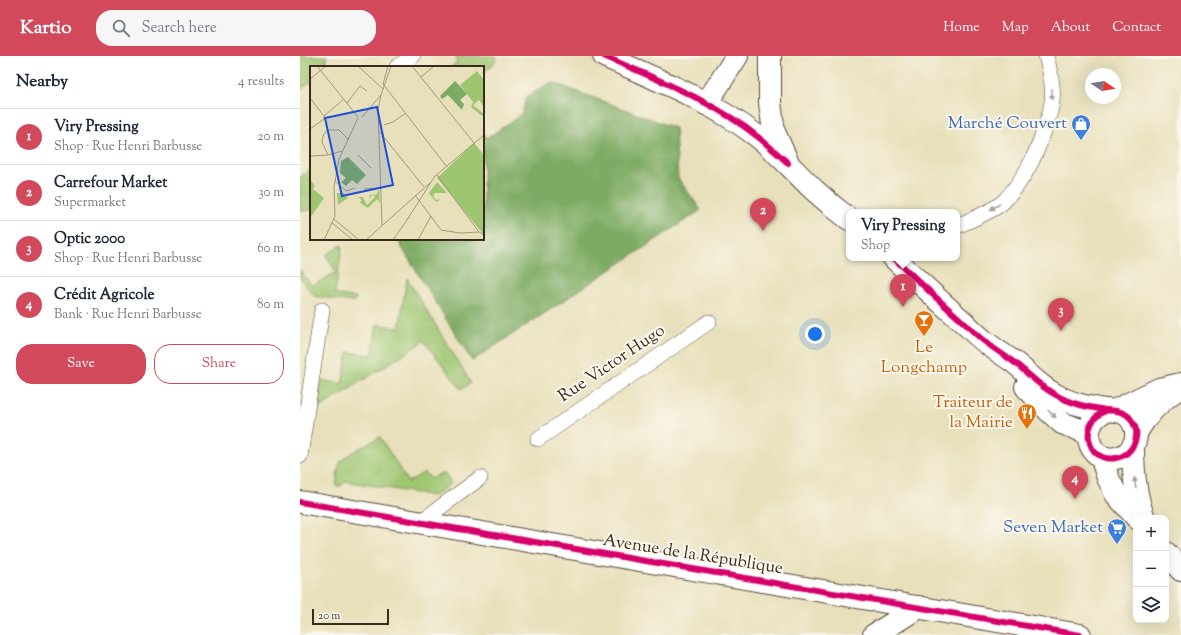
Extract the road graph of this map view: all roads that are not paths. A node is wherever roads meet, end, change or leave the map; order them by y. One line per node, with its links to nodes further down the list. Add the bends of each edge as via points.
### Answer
1 (413, 56): 6 (lane)
2 (604, 56): 7 (street)
3 (737, 56): 7 (street)
4 (770, 56): 8 (street, via 770,103 774,132)
5 (1046, 56): 10 (lane, one-way to 10, via 1052,100 1034,159 1023,178 1002,202)
6 (398, 66)
7 (706, 104): 8 (street, via 757,136)
8 (788, 163): 9 (street)
9 (846, 216)
10 (960, 225)
11 (897, 261): 14 (street)
12 (322, 310): 20 (lane)
13 (709, 322): 18 (lane, Rue Victor Hugo)
14 (988, 344): 16 (street, via 1055,395 1070,402); 17 (street, one-way to 17, via 1008,371 1062,423)
15 (1181, 385): 16 (street, via 1159,390); 19 (street, via 1144,419)
16 (1112, 410): 17 (street, via 1097,415 1090,424); 19 (street, via 1122,412 1132,420 1135,426)
17 (1088, 433): 21 (street, via 1091,447)
18 (538, 439)
19 (1135, 440): 21 (street, via 1128,452 1122,456); 25 (street, one-way to 19, via 1133,469)
20 (300, 456)
21 (1101, 456): 24 (street, via 1116,494)
22 (480, 478): 26 (lane)
23 (300, 502): 26 (street, Avenue de la République)
24 (1134, 515)
25 (1143, 515)
26 (419, 523): 29 (street, Avenue de la République)
27 (1169, 556): 28 (street)
28 (1181, 570)
29 (919, 607): 30 (street); 31 (street, Avenue de la République)
30 (874, 635)
31 (1080, 635)

